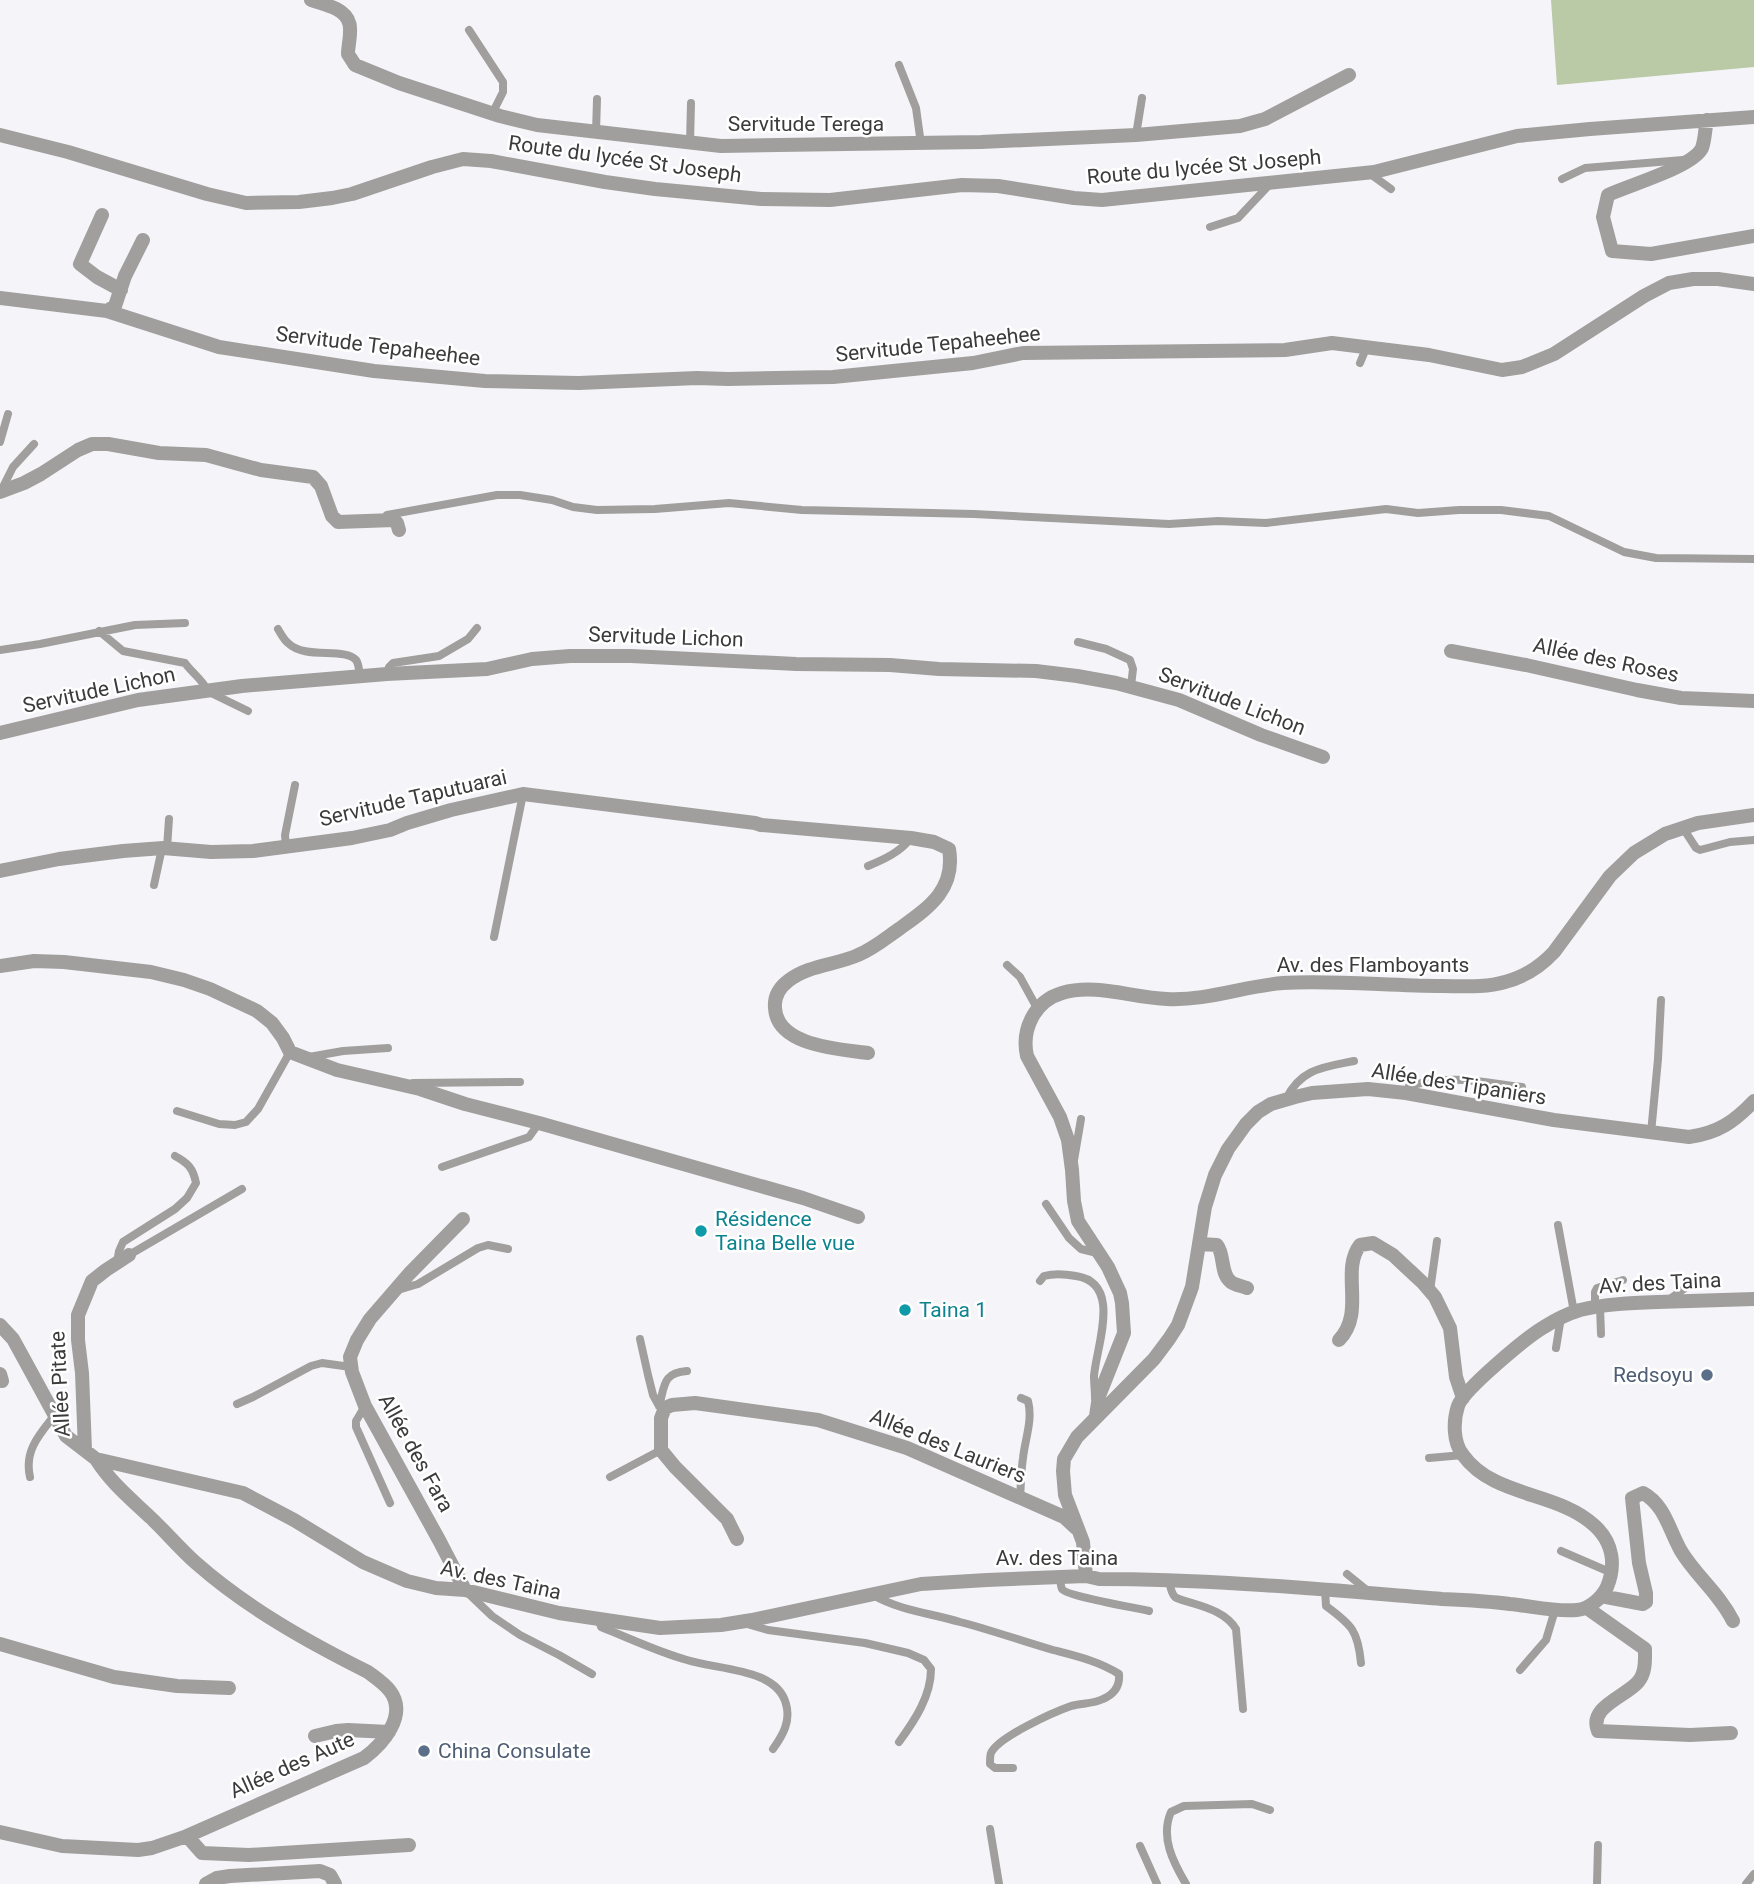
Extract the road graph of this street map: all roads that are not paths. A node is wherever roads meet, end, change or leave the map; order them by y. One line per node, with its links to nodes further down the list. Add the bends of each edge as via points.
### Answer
1 (311, 0): 8 (street, Servitude Terega, via 340,10 350,21 348,54 355,65)
2 (469, 30): 8 (lane, via 503,82)
3 (898, 65): 15 (lane, via 916,108)
4 (1349, 75): 13 (street, Servitude Terega, via 1265,119 1240,126)
5 (1142, 98): 13 (lane)
6 (597, 99): 11 (lane)
7 (691, 103): 14 (lane)
8 (492, 114): 11 (street, Servitude Terega)
9 (1754, 117): 10 (street, Route du lycée St Joseph)
10 (1707, 120): 16 (street, via 1702,148); 17 (street, Route du lycée St Joseph, via 1517,136)
11 (596, 132): 14 (street, Servitude Terega)
12 (0, 135): 19 (street, Route du lycée St Joseph, via 246,203 329,199 463,159 655,189 799,201 962,185 1102,200)
13 (1136, 135): 15 (street, Servitude Terega)
14 (690, 143): 15 (street, Servitude Terega)
15 (921, 144)
16 (1693, 159): 18 (lane, via 1585,168); 23 (street, via 1608,195 1602,217 1612,251 1651,254)
17 (1369, 173): 19 (street, Route du lycée St Joseph); 20 (lane)
18 (1562, 179)
19 (1271, 183): 22 (lane, via 1238,218)
20 (1391, 190)
21 (102, 215): 26 (street, via 80,264)
22 (1210, 227)
23 (1754, 236)
24 (143, 240): 26 (street)
25 (1754, 284): 29 (street, Servitude Tepaheehee, via 1718,279 1669,283 1554,354 1522,367 1502,370)
26 (121, 290): 28 (street, via 115,306)
27 (0, 298): 28 (street, Servitude Tepaheehee)
28 (107, 312): 29 (street, Servitude Tepaheehee, via 219,347 374,371 485,381 833,377 973,363 1023,353 1285,350 1332,343)
29 (1367, 346): 30 (lane)
30 (1360, 363)
31 (8, 414): 32 (lane)
32 (0, 442)
33 (34, 443): 34 (lane, via 13,467)
34 (1, 491): 35 (street, via 41,474 78,450 108,443 159,453 206,455 261,470 313,477)
35 (335, 520): 36 (street, via 394,520); 37 (lane, via 496,495 520,495 597,510 729,503 802,510 974,513 1169,524 1266,523 1386,509 1418,513 1501,510 1549,516 1624,552 1656,558)
36 (399, 530)
37 (1754, 559)
38 (185, 623): 41 (lane)
39 (477, 628): 45 (lane, via 468,639 439,656 393,663)
40 (278, 629): 46 (lane, via 288,644 309,653 355,658)
41 (100, 631): 43 (lane); 49 (lane, via 123,651 185,663)
42 (1078, 642): 48 (lane, via 1130,660)
43 (0, 650)
44 (1451, 651): 51 (street, Allée des Roses, via 1681,698)
45 (387, 674): 46 (street, Servitude Lichon); 48 (street, Servitude Lichon, via 487,668 570,656 643,656 1036,671)
46 (360, 676): 47 (street, Servitude Lichon)
47 (309, 680): 49 (street, Servitude Lichon); 50 (street)
48 (1131, 686): 54 (street, Servitude Lichon)
49 (206, 690): 52 (lane); 53 (street, Servitude Lichon, via 138,700)
50 (328, 690)
51 (1754, 701)
52 (248, 711)
53 (0, 733)
54 (1323, 757)
55 (295, 785): 62 (lane)
56 (523, 794): 60 (street, via 761,825); 62 (street, Servitude Taputuarai, via 390,830); 67 (lane, Servitude Taputuarai)
57 (1754, 815): 59 (street, Av. des Flamboyants)
58 (169, 819): 63 (lane)
59 (1683, 828): 61 (lane, via 1700,850); 71 (street, Av. des Flamboyants, via 1634,853 1610,876 1546,960 1503,983 1280,983 1196,999 1090,990 1061,993)
60 (911, 838): 64 (lane, via 890,857); 74 (street, via 949,849 951,862 939,896 926,910 858,956 789,979 774,1001 775,1017 791,1036)
61 (1754, 840)
62 (286, 847): 63 (street, Servitude Taputuarai, via 211,852)
63 (165, 848): 65 (street, Servitude Taputuarai, via 59,859); 66 (lane)
64 (868, 866)
65 (0, 871)
66 (154, 885)
67 (494, 937)
68 (1007, 965): 71 (lane, via 1020,977)
69 (0, 966): 73 (street, via 64,962 184,980 257,1011 272,1023)
70 (1661, 1000): 86 (lane)
71 (1037, 1009): 89 (street, via 1028,1023 1025,1046 1060,1117)
72 (388, 1048): 75 (lane)
73 (290, 1052): 75 (street); 83 (lane, via 246,1122 219,1124)
74 (868, 1053)
75 (306, 1058): 77 (street)
76 (1354, 1061): 81 (lane, via 1319,1068 1301,1078)
77 (390, 1082): 78 (lane); 85 (street)
78 (520, 1082)
79 (1522, 1087): 80 (lane, via 1447,1079 1409,1086)
80 (1406, 1093): 81 (street, Allée des Tipaniers, via 1348,1090); 86 (street, Allée des Tipaniers)
81 (1286, 1099): 96 (street, Allée des Tipaniers, via 1258,1111 1228,1149 1206,1207)
82 (1754, 1101): 86 (street, Allée des Tipaniers, via 1708,1135 1689,1138)
83 (177, 1111)
84 (1081, 1119): 89 (lane)
85 (539, 1123): 88 (lane, via 529,1137); 92 (street)
86 (1651, 1133)
87 (174, 1156): 99 (lane, via 194,1171 196,1183 175,1209 123,1242 119,1251)
88 (442, 1167)
89 (1072, 1170): 98 (street, via 1078,1221)
90 (242, 1189): 99 (lane)
91 (1046, 1204): 98 (lane, via 1069,1238 1081,1249)
92 (858, 1217)
93 (463, 1219): 104 (street)
94 (1558, 1225): 109 (lane)
95 (1437, 1241): 105 (lane)
96 (1200, 1244): 103 (street, via 1217,1245 1226,1276); 123 (street, Allée des Tipaniers, via 1185,1311 1174,1332 1154,1359)
97 (508, 1249): 104 (lane, via 478,1248 418,1284)
98 (1098, 1253): 123 (street, via 1120,1293 1124,1333 1099,1396)
99 (123, 1259): 125 (street, Allée Pitate, via 92,1282 78,1315)
100 (1623, 1280): 108 (lane, via 1597,1288)
101 (1696, 1280): 107 (lane)
102 (1040, 1281): 123 (lane, via 1053,1274 1084,1277 1100,1294 1104,1320 1094,1376)
103 (1247, 1288)
104 (395, 1291): 115 (street, via 357,1340)
105 (1430, 1291): 113 (street, via 1381,1247 1360,1245 1352,1267 1352,1319); 118 (street, via 1450,1328)
106 (1754, 1299): 107 (street, Av. des Taina)
107 (1667, 1302): 108 (street, Av. des Taina)
108 (1598, 1307): 109 (street, Av. des Taina); 111 (lane)
109 (1568, 1315): 114 (lane); 118 (street, Av. des Taina, via 1541,1329)
110 (0, 1325): 122 (street, via 13,1339)
111 (1601, 1334)
112 (640, 1339): 121 (lane, via 653,1395)
113 (1339, 1340)
114 (1556, 1348)
115 (351, 1367): 119 (lane, via 311,1366); 120 (street, Allée des Fara)
116 (687, 1371): 121 (lane, via 668,1376)
117 (1021, 1398): 130 (lane, via 1030,1408)
118 (1463, 1398): 126 (street, via 1458,1404 1455,1433)
119 (237, 1404)
120 (365, 1406): 131 (lane, via 356,1427); 141 (street, Allée des Fara)
121 (662, 1407): 124 (street); 130 (street, Allée des Lauriers, via 695,1403 778,1409 907,1448)
122 (54, 1416): 125 (street, via 66,1436); 128 (lane, via 28,1458)
123 (1096, 1416): 132 (street, Allée des Tipaniers, via 1064,1459 1065,1496)
124 (661, 1450): 129 (lane); 133 (street, via 727,1519)
125 (90, 1454): 141 (street, Av. des Taina, via 243,1493 384,1572 426,1586); 157 (street, via 122,1492 197,1564 266,1616 382,1683 395,1702)
126 (1463, 1455): 127 (lane); 135 (street, via 1486,1477 1594,1525 1611,1550)
127 (1429, 1458)
128 (30, 1476)
129 (610, 1477)
130 (1020, 1498): 132 (street, Allée des Lauriers, via 1064,1517)
131 (390, 1503)
132 (1077, 1529): 137 (street, Allée des Tipaniers, via 1083,1542)
133 (737, 1539)
134 (1562, 1551): 135 (lane)
135 (1612, 1573): 144 (street)
136 (1347, 1574): 142 (lane)
137 (1086, 1577): 138 (street, Av. des Taina); 139 (street, Av. des Taina)
138 (1060, 1578): 143 (street, Av. des Taina, via 921,1584); 147 (lane, via 1064,1591)
139 (1169, 1580): 140 (street, Av. des Taina); 156 (lane, via 1177,1598 1231,1620 1236,1629)
140 (1325, 1589): 142 (street, Av. des Taina); 152 (lane, via 1326,1606 1354,1630)
141 (465, 1590): 148 (street, Av. des Taina); 154 (lane, Allée des Fara, via 520,1636)
142 (1370, 1593): 146 (street, Av. des Taina)
143 (873, 1595): 150 (street, Av. des Taina); 162 (lane, via 890,1605 1088,1659 1119,1674 1115,1691 1103,1699 1042,1718 1000,1742 990,1754 990,1764)
144 (1601, 1596): 145 (street); 149 (street, via 1646,1602 1632,1498 1643,1493 1654,1499 1682,1552)
145 (1587, 1608): 146 (street, Av. des Taina); 158 (street, via 1645,1649 1645,1668 1639,1681 1598,1713 1598,1731)
146 (1555, 1610): 153 (lane, via 1546,1640)
147 (1149, 1611)
148 (598, 1620): 150 (street, Av. des Taina, via 660,1628); 161 (lane, via 601,1627 687,1661 759,1675 774,1684 788,1709 787,1723)
149 (1733, 1620)
150 (741, 1622): 160 (lane, via 865,1643 924,1660 931,1669 931,1681)
151 (0, 1644): 155 (street, via 114,1677)
152 (1362, 1663)
153 (1520, 1670)
154 (592, 1674)
155 (229, 1688)
156 (1243, 1709)
157 (389, 1732): 159 (street, via 348,1730); 166 (street, Allée des Aute, via 364,1758)
158 (1731, 1733)
159 (315, 1736)
160 (898, 1742)
161 (773, 1749)
162 (1013, 1768)
163 (1270, 1810): 175 (lane, via 1252,1804 1184,1806 1171,1812 1167,1821 1170,1850)
164 (990, 1829): 173 (lane)
165 (0, 1832): 166 (street, Allée des Aute, via 62,1846 138,1850)
166 (187, 1836): 167 (street, via 202,1853)
167 (409, 1845)
168 (1598, 1845): 176 (lane)
169 (1140, 1846): 174 (lane)
170 (1754, 1874): 177 (lane)
171 (206, 1884): 172 (street, via 230,1876 320,1871 330,1875)
172 (335, 1884)
173 (999, 1884)
174 (1157, 1884)
175 (1186, 1884)
176 (1597, 1884)
177 (1746, 1884)

